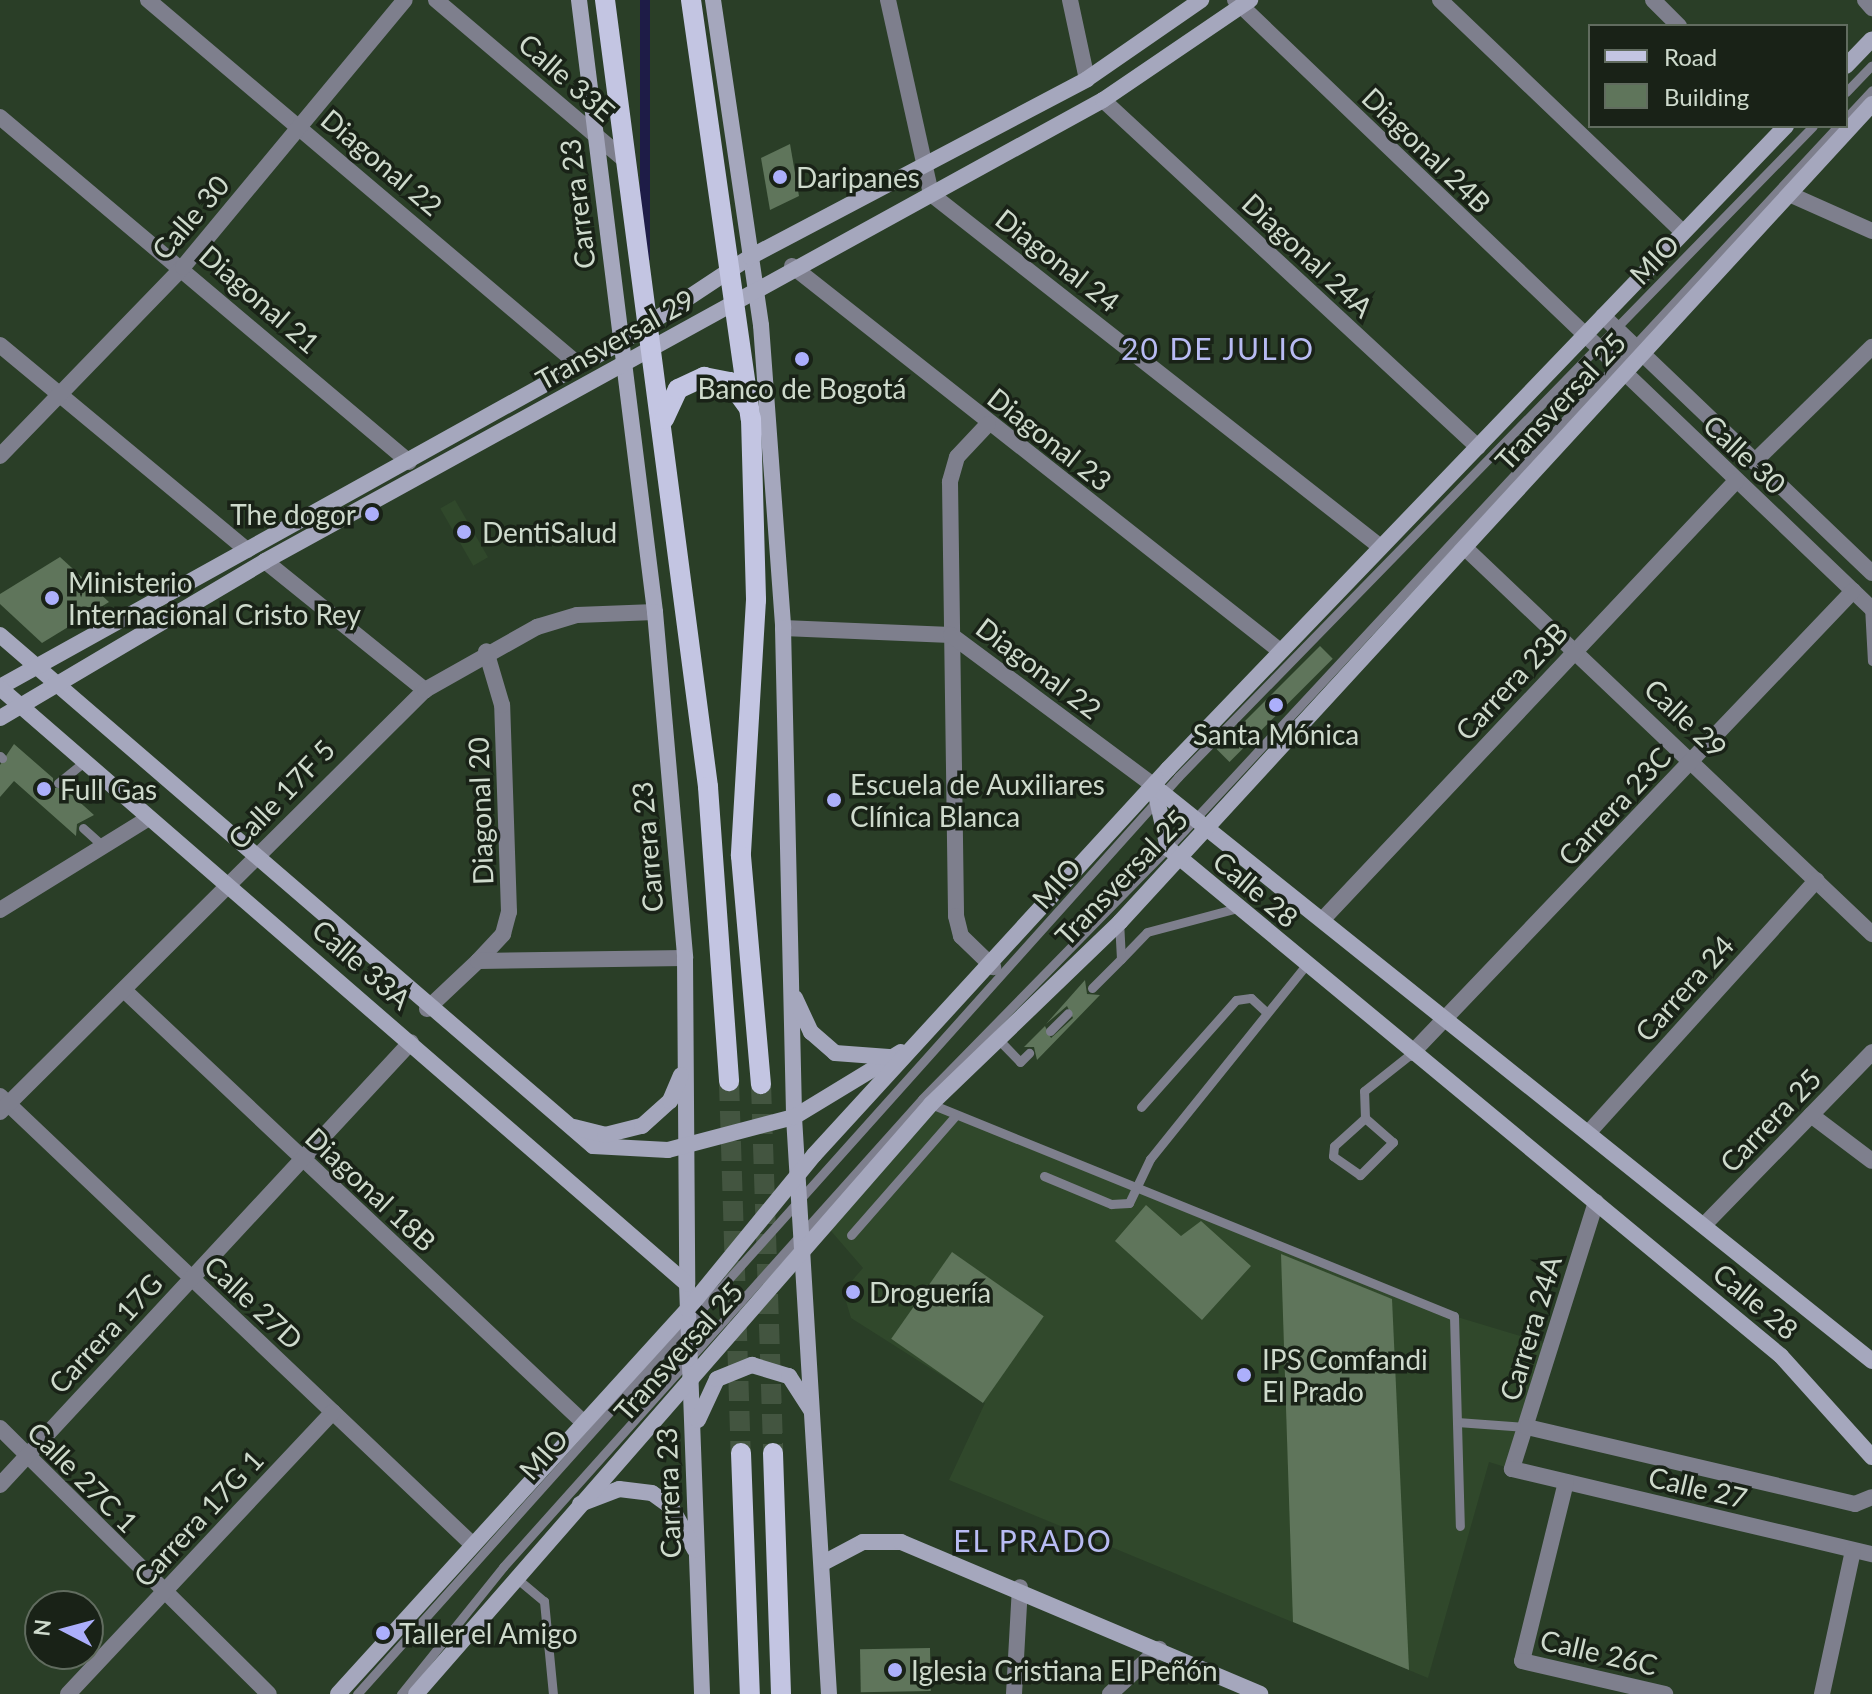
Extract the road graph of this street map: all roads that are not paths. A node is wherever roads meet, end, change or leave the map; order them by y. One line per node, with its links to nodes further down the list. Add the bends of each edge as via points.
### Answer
1 (148, 0): 27 (street, Diagonal 22)
2 (405, 0): 27 (street, Calle 30)
3 (436, 0): 31 (street, Calle 33E)
4 (579, 0): 31 (main road, Carrera 23)
5 (605, 0): 32 (main road)
6 (691, 0): 41 (main road)
7 (713, 0): 38 (main road)
8 (888, 0): 33 (street)
9 (1070, 0): 20 (street)
10 (1201, 0): 20 (main road, Transversal 29)
11 (1440, 0): 36 (street)
12 (1653, 0): 16 (street)
13 (1865, 0): 15 (street)
14 (1243, 2): 23 (main road, Transversal 29); 48 (street, Diagonal 24B)
15 (1872, 8)
16 (1677, 24)
17 (1872, 39): 18 (main road)
18 (1848, 64)
19 (1872, 65): 21 (lane)
20 (1087, 79): 33 (main road, Transversal 29)
21 (1848, 90)
22 (1872, 90): 25 (lane)
23 (1103, 100): 34 (main road, Transversal 29); 60 (street, Diagonal 24A)
24 (1872, 104): 35 (main road, Transversal 25)
25 (1848, 116)
26 (0, 117): 40 (street, Diagonal 21)
27 (300, 127): 40 (street, Calle 30); 54 (street, Diagonal 22)
28 (1784, 128): 36 (main road, Transversal 25)
29 (1811, 128): 46 (lane, MIO)
30 (1836, 128): 50 (lane, MIO)
31 (598, 138): 32 (street, Calle 33E); 47 (main road, Carrera 23)
32 (627, 162): 45 (main road)
33 (920, 167): 34 (street); 38 (main road, Transversal 29)
34 (931, 194): 39 (main road, Transversal 29); 66 (street, Diagonal 24)
35 (1789, 194): 37 (street); 50 (main road, Transversal 25)
36 (1682, 231): 44 (main road, Transversal 25)
37 (1872, 231)
38 (750, 257): 41 (main road, Transversal 29); 42 (main road)
39 (792, 266): 42 (main road, Transversal 29); 58 (street, Diagonal 23)
40 (183, 267): 56 (street, Calle 30); 62 (street, Diagonal 21)
41 (731, 271): 43 (main road); 45 (main road, Transversal 29)
42 (756, 288): 43 (main road, Transversal 29); 73 (main road)
43 (735, 301): 52 (main road, Transversal 29); 57 (main road)
44 (1603, 316): 46 (street, Calle 30); 48 (main road, Transversal 25)
45 (649, 326): 47 (main road, Transversal 29); 52 (main road)
46 (1616, 328): 48 (lane, MIO); 50 (street, Calle 30)
47 (623, 341): 53 (main road, Carrera 23); 54 (main road, Transversal 29)
48 (1589, 343): 55 (street, Calle 30); 60 (main road, Transversal 25); 89 (lane, MIO)
49 (0, 345): 56 (street)
50 (1637, 347): 55 (main road, Transversal 25); 63 (street, Calle 30)
51 (1872, 347): 63 (street)
52 (653, 350): 53 (main road, Transversal 29); 59 (main road)
53 (625, 365): 68 (main road, Transversal 29); 72 (main road, Carrera 23)
54 (580, 366): 62 (main road, Transversal 29)
55 (1616, 370): 64 (street, Calle 30); 65 (main road, Transversal 25); 91 (lane)
56 (61, 396): 61 (street, Calle 30); 67 (street)
57 (751, 419): 59 (main road, via 733,385 704,377 673,395); 125 (main road, via 755,613 741,856)
58 (988, 424): 75 (street, via 957,457 950,482); 76 (street, Diagonal 23)
59 (663, 428): 124 (main road, via 708,787)
60 (1478, 447): 66 (main road, Transversal 25)
61 (0, 456)
62 (409, 462): 67 (main road, Transversal 29)
63 (1754, 462): 69 (street, Calle 30)
64 (1736, 481): 70 (street, Calle 30); 78 (street, Carrera 23B)
65 (1461, 544): 78 (street, Calle 29); 91 (main road, Transversal 25)
66 (1378, 545): 76 (main road, Transversal 25)
67 (247, 550): 80 (main road, Transversal 29)
68 (265, 561): 81 (main road, Transversal 29); 83 (street)
69 (1872, 572)
70 (1853, 591): 71 (street, Calle 30); 86 (street, Carrera 23C)
71 (1870, 608): 79 (lane)
72 (655, 612): 77 (street, Calle 17F 5, via 577,615); 103 (main road, Carrera 23)
73 (783, 628): 75 (street, Diagonal 22); 108 (main road)
74 (0, 635): 80 (main road, Calle 33A)
75 (951, 635): 89 (street, Diagonal 22); 107 (street, via 956,916 961,936)
76 (1279, 650): 89 (main road, Transversal 25)
77 (486, 651): 83 (street, Calle 17F 5); 105 (street, Diagonal 20, via 502,705 509,912 503,934)
78 (1575, 651): 86 (street, Calle 29); 100 (street, Carrera 23B)
79 (1872, 661)
80 (35, 667): 81 (main road, Calle 33A); 82 (main road, Transversal 29)
81 (57, 685): 84 (main road, Transversal 29); 95 (main road, Calle 33A)
82 (0, 687): 84 (main road, Calle 33A)
83 (425, 690): 95 (street, Calle 17F 5)
84 (20, 706): 85 (main road, Transversal 29); 87 (main road, Calle 33A)
85 (0, 718)
86 (1693, 759): 96 (street, Calle 29); 114 (street, Carrera 23C)
87 (84, 762): 88 (lane); 90 (main road, Calle 33A)
88 (58, 783)
89 (1158, 794): 91 (main road, Calle 28); 94 (main road); 107 (main road, Transversal 25); 141 (lane, MIO)
90 (149, 818): 93 (street); 97 (main road, Calle 33A)
91 (1202, 822): 94 (main road, Transversal 25); 100 (main road, Calle 28)
92 (83, 828): 93 (lane)
93 (103, 846): 99 (street)
94 (1173, 853): 98 (main road, Calle 28); 101 (main road, Transversal 25); 145 (lane, MIO)
95 (253, 858): 97 (street, Calle 17F 5); 111 (main road, Calle 33A)
96 (1817, 880): 102 (street, Calle 29); 134 (street, Carrera 24)
97 (231, 883): 110 (street, Calle 17F 5); 119 (main road, Calle 33A)
98 (1237, 908): 104 (lane, via 1147,932); 106 (main road, Calle 28)
99 (0, 910)
100 (1324, 918): 114 (main road, Calle 28)
101 (1120, 922): 104 (lane); 118 (main road, Transversal 25)
102 (1872, 934)
103 (685, 958): 105 (street); 117 (main road, Carrera 23)
104 (1121, 959): 109 (lane)
105 (478, 961): 111 (street, Diagonal 20)
106 (1306, 965): 112 (lane); 122 (main road, Calle 28)
107 (993, 967): 116 (main road, Transversal 25)
108 (791, 983): 123 (main road, via 803,1020 835,1053 866,1060); 132 (main road)
109 (1092, 988)
110 (125, 991): 126 (street, Calle 17F 5); 136 (street, Diagonal 18B)
111 (427, 1009): 129 (main road, Calle 33A)
112 (1266, 1012): 128 (lane, via 1251,998 1236,1000); 140 (lane, via 1150,1159)
113 (1068, 1013): 115 (lane)
114 (1451, 1020): 122 (street, Carrera 23C); 134 (main road, Calle 28)
115 (1050, 1031)
116 (928, 1032): 123 (main road, Transversal 25); 138 (main road, Transversal 25)
117 (686, 1037): 129 (main road, via 675,1091 648,1122 605,1135); 135 (main road, Carrera 23)
118 (997, 1038): 121 (lane, via 1020,1062); 127 (main road, Transversal 25)
119 (411, 1042): 136 (street, Carrera 17G); 147 (main road, Calle 33A)
120 (1872, 1052): 131 (street, Carrera 25)
121 (1029, 1053)
122 (1412, 1053): 133 (lane, via 1364,1091); 142 (main road, Calle 28)
123 (898, 1054): 132 (main road, Transversal 25)
124 (729, 1081)
125 (761, 1084)
126 (3, 1104): 146 (street, Calle 27D)
127 (931, 1104): 130 (lane); 145 (main road, Transversal 25)
128 (1141, 1107)
129 (557, 1115): 135 (main road, Calle 33A, via 608,1151)
130 (956, 1115): 140 (lane); 144 (lane)
131 (1811, 1115): 137 (street); 143 (street, Carrera 25)
132 (794, 1117): 135 (main road, Transversal 25); 138 (main road)
133 (1365, 1118): 133 (lane, via 1393,1142 1360,1175 1332,1151)
134 (1590, 1131): 143 (main road, Calle 28)
135 (685, 1146): 147 (main road, Carrera 23)
136 (302, 1161): 146 (street, Carrera 17G); 154 (street, Diagonal 18B)
137 (1872, 1161)
138 (798, 1172): 141 (main road); 148 (main road, Transversal 25)
139 (1044, 1176): 140 (lane, via 1111,1204 1129,1203)
140 (1141, 1190): 153 (lane, via 1454,1316)
141 (800, 1195): 145 (main road); 148 (lane, MIO)
142 (1596, 1202): 155 (street, Carrera 24A); 161 (main road, Calle 28, via 1801,1374)
143 (1705, 1224): 150 (main road, Calle 28)
144 (851, 1235)
145 (803, 1240): 149 (lane, MIO); 151 (main road, Transversal 25); 157 (main road)
146 (191, 1279): 152 (street, Calle 27D); 162 (street, Carrera 17G)
147 (687, 1284): 148 (main road, Carrera 23)
148 (688, 1318): 149 (main road, Carrera 23); 154 (main road, Transversal 25); 181 (lane, MIO)
149 (690, 1360): 151 (main road, Carrera 23); 182 (lane, MIO, via 503,1567)
150 (1872, 1361)
151 (691, 1380): 158 (main road, Carrera 23); 167 (main road, Transversal 25)
152 (333, 1412): 169 (street, Calle 27D); 176 (street, Carrera 17G 1)
153 (1457, 1422): 155 (lane); 168 (lane)
154 (584, 1423): 169 (main road, Transversal 25)
155 (1527, 1427): 163 (street, Carrera 24A); 166 (street, Calle 27, via 1855,1504)
156 (0, 1428): 162 (street, Calle 27C 1)
157 (817, 1439): 158 (main road, via 799,1386 752,1365 729,1371 707,1391); 172 (main road)
158 (695, 1448): 173 (main road, Carrera 23)
159 (741, 1453): 186 (main road)
160 (773, 1453): 187 (main road)
161 (1872, 1457)
162 (24, 1458): 165 (street, Carrera 17G); 176 (street, Calle 27C 1)
163 (1512, 1469): 164 (street, Calle 27)
164 (1566, 1482): 170 (street, Calle 27); 192 (street, Calle 26C, via 1522,1661)
165 (0, 1485)
166 (1872, 1497)
167 (572, 1508): 173 (main road, via 612,1491 652,1493 680,1518); 174 (main road, Transversal 25)
168 (1460, 1526)
169 (473, 1545): 180 (main road, Transversal 25)
170 (1853, 1551): 171 (street, Calle 27); 193 (street)
171 (1872, 1554)
172 (825, 1562): 175 (main road, via 863,1542 894,1540); 188 (main road)
173 (699, 1565): 185 (main road, Carrera 23)
174 (515, 1577): 183 (main road, Transversal 25); 184 (lane, via 544,1601)
175 (1020, 1587): 177 (main road); 189 (street)
176 (163, 1593): 178 (street, Carrera 17G 1); 179 (street, Calle 27C 1)
177 (1159, 1649): 190 (street); 191 (main road)
178 (68, 1694)
179 (269, 1694)
180 (338, 1694)
181 (357, 1694)
182 (401, 1694)
183 (416, 1694)
184 (553, 1694)
185 (702, 1694)
186 (750, 1694)
187 (781, 1694)
188 (829, 1694)
189 (1014, 1694)
190 (1110, 1694)
191 (1260, 1694)
192 (1665, 1694)
193 (1822, 1694)

